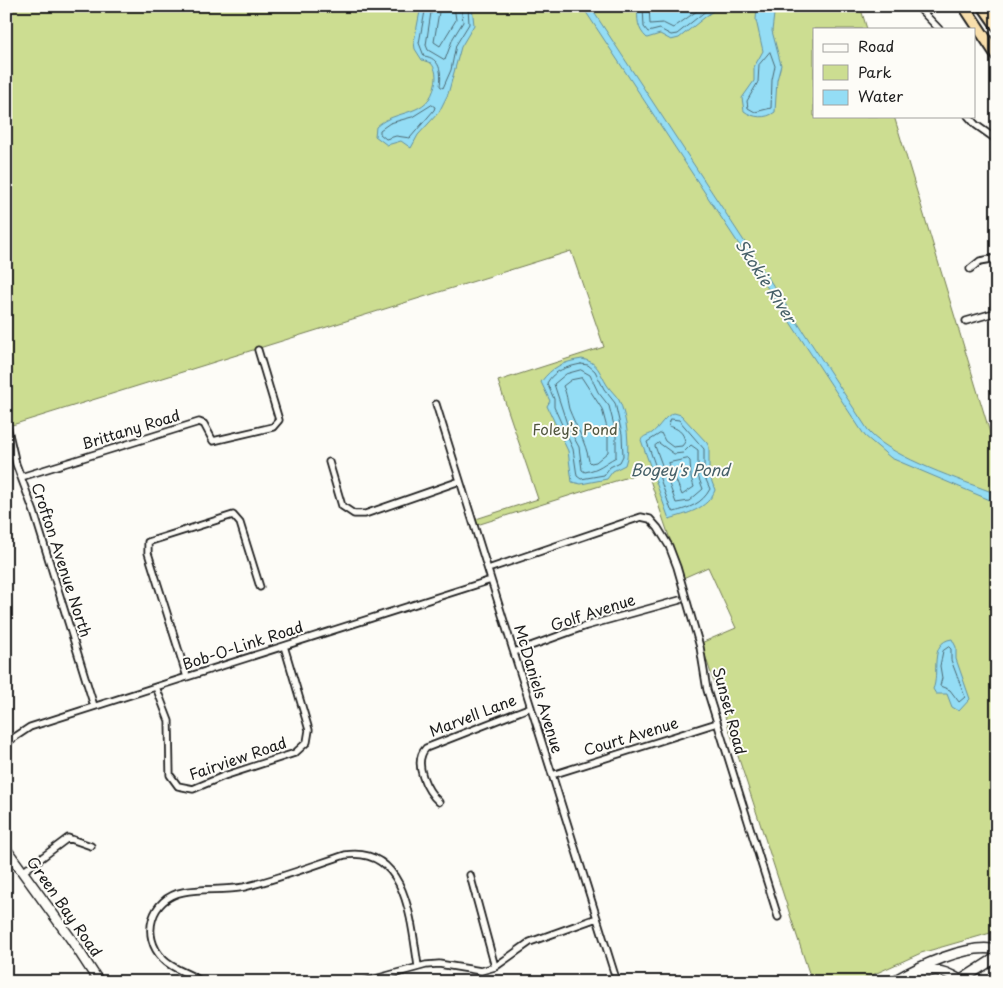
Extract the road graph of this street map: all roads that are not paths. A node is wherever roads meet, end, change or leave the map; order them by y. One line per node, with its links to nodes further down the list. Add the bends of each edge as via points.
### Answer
1 (917, 6): 5 (street)
2 (964, 6): 6 (highway)
3 (983, 6): 4 (highway)
4 (997, 26)
5 (938, 28)
6 (997, 56)
7 (970, 118): 8 (street)
8 (997, 140)
9 (997, 258): 10 (street, via 980,261)
10 (970, 269)
11 (997, 312): 12 (street)
12 (966, 321)
13 (258, 350): 17 (street, Brittany Road, via 279,420 273,427 213,441 204,424 199,422)
14 (436, 404): 18 (street, McDaniels Avenue)
15 (6, 421): 17 (street, Crofton Avenue North)
16 (328, 462): 18 (street, via 342,506 354,514 365,514)
17 (21, 477): 27 (street, Crofton Avenue North)
18 (460, 481): 19 (street, McDaniels Avenue)
19 (488, 570): 20 (street, McDaniels Avenue); 29 (street, Sunset Road, via 648,517 664,538 677,567)
20 (491, 580): 23 (street, Bob-O-Link Road); 24 (street, McDaniels Avenue)
21 (260, 587): 25 (street, via 240,523 233,515 148,542 148,554)
22 (680, 600): 24 (street, Golf Avenue, via 594,623)
23 (284, 646): 25 (street, Bob-O-Link Road); 26 (street, Fairview Road, via 309,730 307,742 295,753 194,789 178,786 170,775 168,715)
24 (514, 652): 28 (street, McDaniels Avenue)
25 (187, 677): 26 (street, Bob-O-Link Road)
26 (156, 687): 27 (street, Bob-O-Link Road)
27 (94, 706): 30 (street, Bob-O-Link Road, via 30,727)
28 (531, 707): 31 (street, McDaniels Avenue); 32 (street, Marvell Lane, via 426,748 420,755 420,764 430,793)
29 (717, 723): 31 (street, Court Avenue); 37 (street, Sunset Road)
30 (6, 743)
31 (552, 774): 38 (street, McDaniels Avenue)
32 (439, 802)
33 (91, 846): 35 (street, via 68,838)
34 (6, 849): 35 (main road, Green Bay Road)
35 (24, 871): 44 (main road, Green Bay Road)
36 (470, 875): 42 (street)
37 (778, 916)
38 (597, 918): 42 (street, via 530,942); 47 (street, McDaniels Avenue)
39 (997, 950): 48 (main road, via 990,948 956,955 911,970)
40 (997, 957): 43 (main road)
41 (418, 966): 42 (street, via 439,964 470,971); 45 (street, via 398,880 382,861 358,853 244,887 183,892 167,899 152,919 152,941 167,963); 46 (street)
42 (495, 967)
43 (959, 981): 49 (main road, via 942,970 934,969)
44 (99, 982)
45 (202, 982)
46 (364, 982)
47 (617, 982)
48 (892, 982)
49 (896, 982)

